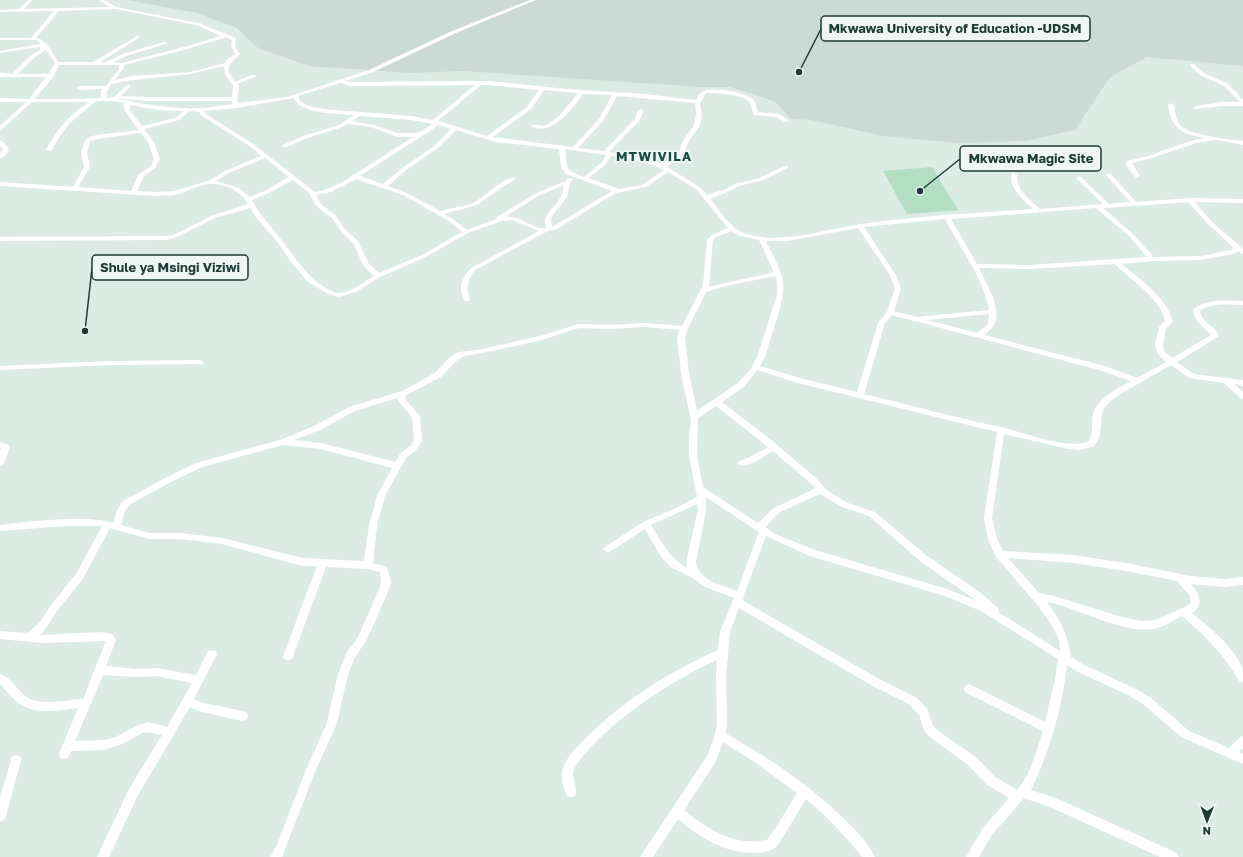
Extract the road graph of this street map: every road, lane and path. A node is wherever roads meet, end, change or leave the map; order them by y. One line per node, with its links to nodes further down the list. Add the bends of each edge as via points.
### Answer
1 (30, 0): 6 (street)
2 (101, 0): 4 (street)
3 (534, 0): 25 (street, via 454,32 387,65)
4 (115, 8): 5 (street); 8 (street, via 197,24)
5 (58, 9): 6 (street); 10 (street)
6 (21, 10): 7 (street)
7 (0, 11)
8 (225, 35): 18 (street); 19 (street, via 234,39 233,46 238,54)
9 (137, 37): 16 (street)
10 (33, 38): 11 (street); 13 (street, via 41,40)
11 (0, 39)
12 (166, 43): 17 (street)
13 (44, 45): 14 (street); 15 (street); 22 (street, via 43,50)
14 (0, 52)
15 (57, 63): 16 (street); 23 (street)
16 (95, 63): 17 (street)
17 (107, 63): 18 (street)
18 (122, 64): 28 (street)
19 (228, 64): 27 (street, via 226,74); 28 (street, via 191,74 132,78)
20 (1192, 65): 44 (street, via 1202,74 1226,85)
21 (0, 75): 22 (street)
22 (14, 75): 23 (street)
23 (51, 76): 40 (street)
24 (254, 76): 27 (street)
25 (341, 82): 26 (street); 34 (street)
26 (480, 83): 31 (street); 54 (street)
27 (234, 84): 38 (street)
28 (108, 85): 30 (street); 35 (street)
29 (128, 86): 36 (street)
30 (79, 88)
31 (542, 89): 32 (street); 60 (street, via 529,108)
32 (581, 92): 33 (street); 55 (street, via 551,125 546,128)
33 (615, 94): 43 (street, via 682,99); 66 (street, via 601,120)
34 (296, 96): 46 (street); 51 (street, via 298,102 308,108 331,113)
35 (103, 97): 36 (street); 41 (street); 42 (street)
36 (116, 97): 37 (street)
37 (215, 99): 38 (street); 49 (street)
38 (234, 99): 46 (street)
39 (0, 100): 40 (street)
40 (32, 100): 41 (street); 57 (street)
41 (95, 100): 67 (street, via 60,130)
42 (127, 103): 48 (street); 58 (street, via 127,110)
43 (697, 103): 52 (street, via 705,92 726,93 749,99 756,114 777,115); 72 (street, via 699,115 696,127 681,152)
44 (1243, 103): 47 (street)
45 (1171, 105): 61 (street, via 1180,128)
46 (237, 106): 49 (street)
47 (1196, 108)
48 (188, 110): 49 (street); 58 (street, via 177,119)
49 (204, 110): 69 (street, via 204,115)
50 (642, 111): 68 (street)
51 (360, 114): 53 (street); 54 (street, via 398,116)
52 (787, 121)
53 (347, 122): 59 (street, via 372,126 397,135); 64 (street)
54 (436, 123): 56 (street); 59 (street)
55 (534, 126)
56 (454, 128): 60 (street); 85 (street, via 436,147)
57 (0, 129)
58 (142, 130): 86 (street, via 88,140 84,152 87,167); 88 (street, via 151,142 157,159 153,167 141,175)
59 (419, 135): 75 (street)
60 (488, 138): 65 (street)
61 (1216, 138): 63 (street); 77 (street, via 1195,141 1129,162)
62 (0, 142): 70 (street, via 6,149)
63 (1243, 143)
64 (285, 146)
65 (562, 148): 66 (street); 76 (street, via 564,167)
66 (574, 149): 68 (street)
67 (49, 150)
68 (607, 154): 72 (street, via 644,160); 81 (street, via 604,163)
69 (265, 156): 78 (street); 82 (street, via 222,174)
70 (0, 157)
71 (786, 167): 90 (street, via 761,179 737,184)
72 (665, 168): 87 (street, via 644,186); 90 (street, via 698,188)
73 (1014, 175): 98 (street, via 1013,182 1017,191)
74 (1109, 175): 94 (street)
75 (354, 176): 85 (street); 89 (street, via 336,188)
76 (573, 176): 81 (street); 83 (street)
77 (1137, 176)
78 (292, 178): 89 (street); 91 (street)
79 (1079, 178): 97 (street)
80 (513, 180): 99 (street, via 475,204)
81 (585, 180): 87 (street)
82 (210, 182): 88 (street, via 168,194); 91 (street, via 237,189)
83 (568, 182): 101 (street, via 538,194); 104 (street, via 564,196 548,217)
84 (0, 184): 86 (street)
85 (385, 186): 99 (street)
86 (75, 188): 88 (street)
87 (619, 191): 104 (street)
88 (132, 193)
89 (312, 194): 113 (street, via 318,205 334,217 356,242 366,264)
90 (706, 198): 103 (street)
91 (249, 199): 95 (street)
92 (1190, 200): 93 (street); 94 (street); 108 (street, via 1210,223)
93 (1243, 201)
94 (1135, 204): 97 (street)
95 (252, 206): 106 (street, via 213,217 166,238); 113 (street, via 310,281 324,290 347,294)
96 (1097, 206): 97 (street); 98 (street); 109 (street, via 1131,235)
97 (1108, 206)
98 (1039, 211): 100 (street)
99 (438, 213): 105 (street)
100 (947, 217): 102 (street); 111 (street)
101 (495, 221): 104 (street, via 512,218 537,229); 105 (street)
102 (860, 226): 107 (street, via 788,239); 117 (street, via 897,283 898,288)
103 (731, 229): 107 (street); 114 (street, via 710,240)
104 (548, 230): 115 (street, via 473,270 464,280)
105 (466, 232): 113 (street, via 424,256)
106 (0, 239)
107 (762, 240): 112 (street)
108 (1240, 247): 109 (street, via 1233,252 1200,258)
109 (1152, 259): 110 (street)
110 (1118, 262): 111 (street); 122 (street, via 1152,294 1169,316 1169,322 1163,327 1158,345)
111 (974, 266): 118 (street, via 991,300)
112 (778, 273): 114 (street); 124 (street, via 780,295)
113 (378, 276)
114 (704, 290): 120 (street)
115 (467, 300)
116 (1243, 303): 122 (street, via 1198,307 1196,314 1215,336)
117 (890, 312): 119 (street); 130 (street, via 882,323)
118 (993, 312): 119 (street); 121 (street, via 993,320)
119 (915, 318): 121 (street)
120 (684, 328): 129 (street, via 645,325 571,328 542,338 456,356 438,375); 133 (street, via 681,338 683,360)
121 (979, 335): 126 (street, via 1102,368)
122 (1170, 361): 126 (street); 127 (street, via 1192,376)
123 (200, 362): 125 (street)
124 (756, 367): 130 (street); 132 (street, via 741,385)
125 (0, 368)
126 (1138, 381): 134 (street, via 1114,394 1100,408 1096,419 1096,436 1087,446 1052,443)
127 (1227, 382): 128 (street); 131 (street)
128 (1243, 383)
129 (402, 394): 135 (street, via 352,409 318,428); 140 (street, via 401,399 416,416 419,434 416,444 403,456)
130 (860, 395): 134 (street)
131 (1243, 396)
132 (717, 402): 133 (street); 137 (street)
133 (694, 417): 142 (street, via 693,456)
134 (1001, 430): 148 (street, via 988,518 989,531)
135 (282, 442): 140 (street, via 321,446); 144 (street, via 199,465 168,480 126,503)
136 (0, 445): 138 (street, via 6,447)
137 (774, 447): 139 (street); 141 (street)
138 (0, 463)
139 (742, 463)
140 (398, 466): 150 (street, via 381,496 377,509)
141 (821, 489): 146 (street, via 777,510); 157 (street, via 844,505 872,514 923,558 993,608)
142 (701, 493): 143 (street, via 682,509); 146 (street); 151 (street, via 701,519 691,562 691,570)
143 (646, 524): 147 (street); 151 (street, via 666,559)
144 (112, 526): 145 (street, via 66,523); 149 (street, via 149,536 181,536 222,541 295,560); 159 (street, via 79,577)
145 (0, 528)
146 (762, 529): 155 (street); 157 (street, via 772,536 813,553 947,593)
147 (608, 549)
148 (999, 554): 152 (street, via 1074,560 1132,568); 154 (street)
149 (324, 563): 150 (street); 162 (street)
150 (368, 565): 185 (street, via 384,570 384,592 362,640 342,674 332,723)
151 (695, 576): 155 (street)
152 (1181, 579): 153 (street, via 1207,582); 156 (street, via 1193,592 1196,601 1194,606)
153 (1243, 581)
154 (1036, 597): 156 (street, via 1124,622 1141,624 1156,624); 163 (street, via 1059,628 1066,646)
155 (738, 599): 160 (street, via 725,632); 181 (street, via 875,682 913,701 923,712 934,734 972,761 990,780)
156 (1184, 612): 166 (street, via 1222,645)
157 (1001, 618): 163 (street)
158 (2, 637): 159 (street)
159 (30, 638): 164 (street, via 109,637 111,644)
160 (723, 653): 174 (street, via 723,709); 179 (street, via 687,670 619,714 601,729 570,764 567,778)
161 (212, 654): 167 (street)
162 (288, 656)
163 (1065, 659): 172 (street); 176 (street, via 1147,701 1185,734)
164 (100, 670): 167 (street, via 156,672); 170 (street)
165 (0, 678): 170 (street, via 23,701 31,705)
166 (1243, 678)
167 (198, 680): 169 (street)
168 (969, 689): 172 (street)
169 (188, 701): 171 (street, via 202,707); 173 (street)
170 (86, 703): 173 (street, via 66,750 104,746 148,727)
171 (243, 716)
172 (1048, 729): 181 (street, via 1037,766)
173 (170, 732): 184 (street, via 133,793)
174 (720, 735): 180 (street); 182 (street, via 711,759)
175 (1243, 742): 176 (street)
176 (1231, 753): 177 (street)
177 (1243, 759)
178 (16, 760): 183 (street)
179 (571, 792)
180 (804, 792): 182 (street, via 778,836 771,844 759,847 729,845 714,838); 187 (street, via 834,816)
181 (1020, 794): 188 (street, via 987,832); 189 (street, via 1054,803)
182 (676, 811): 186 (street)
183 (0, 816)
184 (103, 857)
185 (276, 857)
186 (646, 857)
187 (869, 857)
188 (972, 857)
189 (1173, 857)

